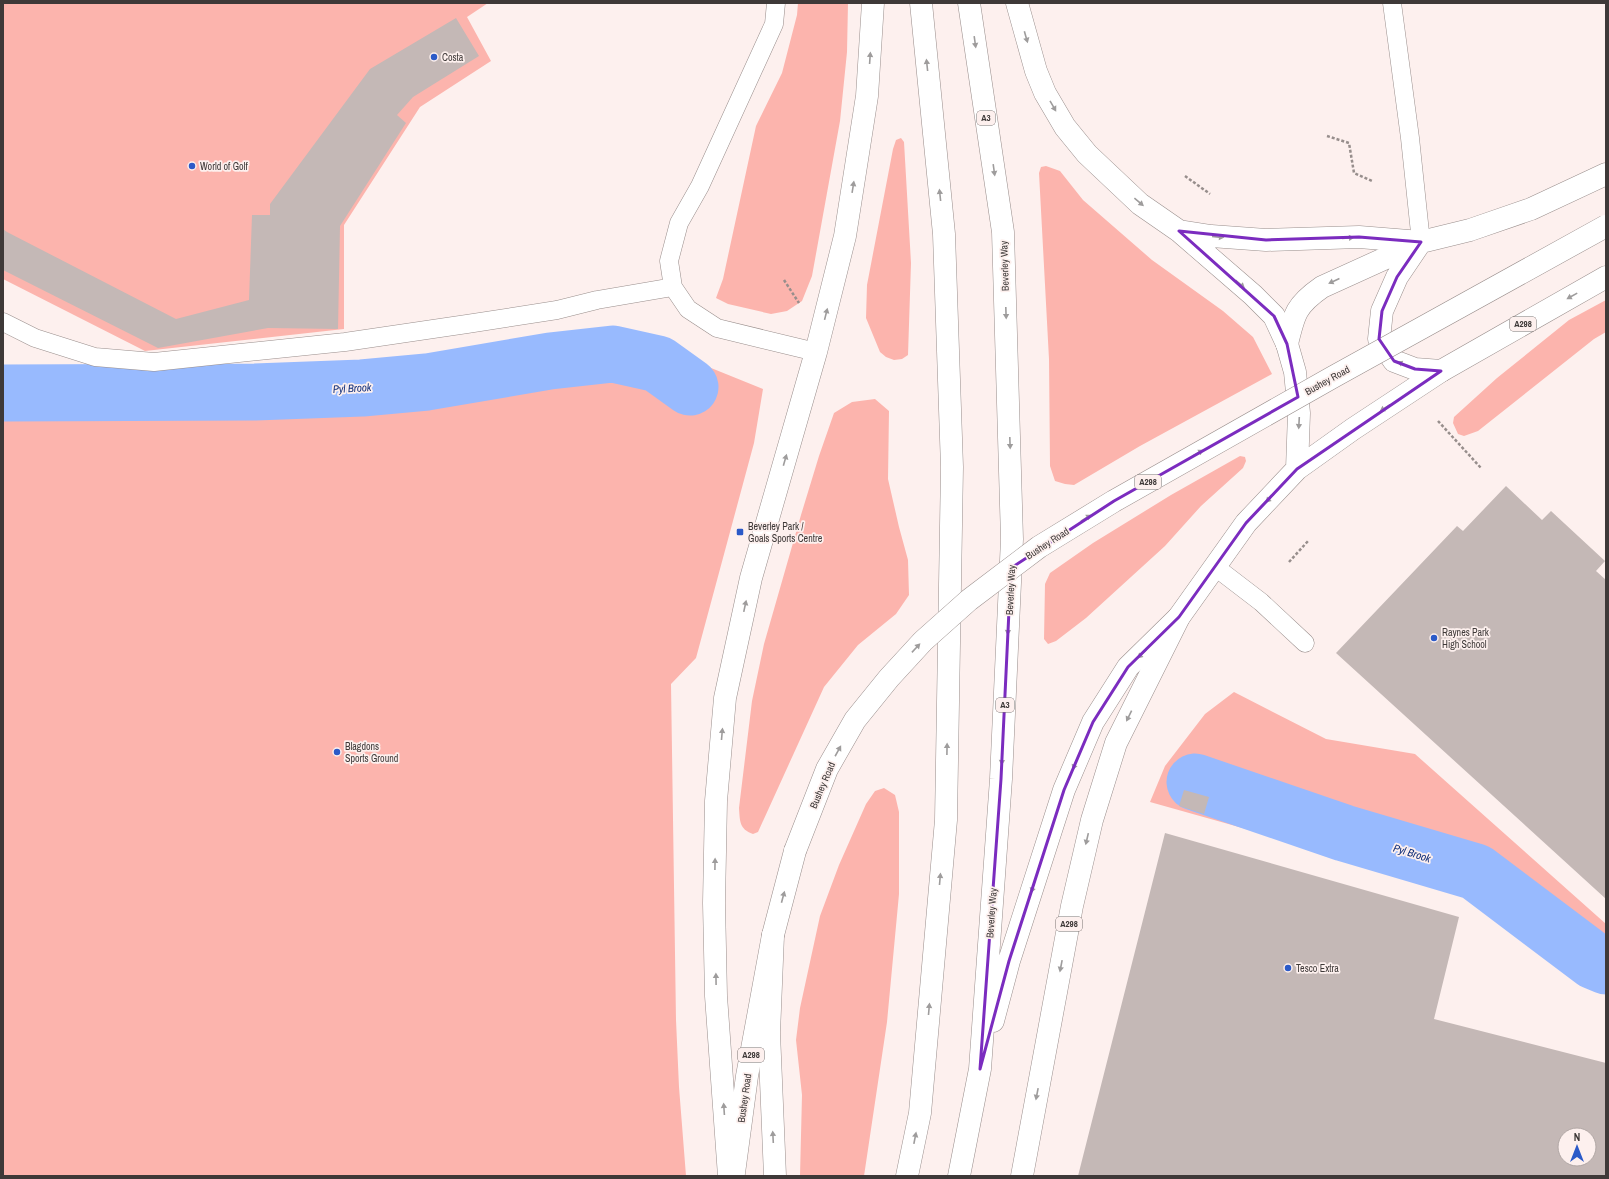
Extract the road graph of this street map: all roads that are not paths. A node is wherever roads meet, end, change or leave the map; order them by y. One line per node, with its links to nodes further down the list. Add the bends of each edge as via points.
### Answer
1 (776, 3): 12 (lane, via 774,24 700,186 679,223 669,261)
2 (874, 3): 15 (main road, one-way to 2, via 845,236 867,96)
3 (921, 3): 26 (main road, one-way to 3, via 920,1113 946,820 952,466 944,234)
4 (970, 3): 22 (main road, Beverley Way / A3, one-way to 22, via 1003,232 1012,539 1002,779)
5 (1017, 3): 9 (main road, one-way to 9, via 1036,71 1045,93 1065,127 1087,154 1140,204)
6 (1392, 3): 10 (lane)
7 (1606, 174): 10 (main road, via 1530,209 1470,230)
8 (1606, 226): 21 (main road, Bushey Road / A298, one-way to 8, bridge, via 795,851 828,769 855,720 923,641 969,600 1039,547 1114,501)
9 (1179, 231): 10 (main road, one-way to 10, via 1266,240 1360,237); 14 (main road, one-way to 14, via 1274,316)
10 (1421, 242): 14 (main road, one-way to 14, via 1322,287 1307,297 1293,319); 16 (main road, one-way to 10, via 1415,369 1394,361 1380,339 1382,311 1397,277)
11 (1606, 277): 16 (main road, A298, one-way to 16)
12 (673, 287): 13 (lane, via 597,300 557,310 345,342 154,362 96,357 35,338); 15 (lane, via 688,309 717,328)
13 (3, 322)
14 (1287, 344): 17 (main road, one-way to 17, via 1295,372 1299,413)
15 (816, 352): 23 (main road, one-way to 15, via 716,996 714,903 716,801 725,698 751,578)
16 (1441, 371): 17 (main road, A298, one-way to 17, via 1352,429)
17 (1297, 469): 18 (main road, A298, one-way to 18, via 1246,523)
18 (1214, 566): 19 (main road, A298); 20 (lane, via 1261,602)
19 (1180, 616): 22 (main road, A298, one-way to 22, via 1128,667 1093,722 1062,798 1010,961); 28 (main road, A298, one-way to 28, via 1116,743 1092,820 1071,914)
20 (1305, 643)
21 (773, 935): 24 (main road, Bushey Road / A298, via 747,1076); 25 (main road, one-way to 21, via 769,1032)
22 (980, 1069): 27 (main road, Beverley Way / A3)
23 (729, 1176)
24 (733, 1176)
25 (775, 1176)
26 (907, 1176)
27 (959, 1176)
28 (1022, 1176)

